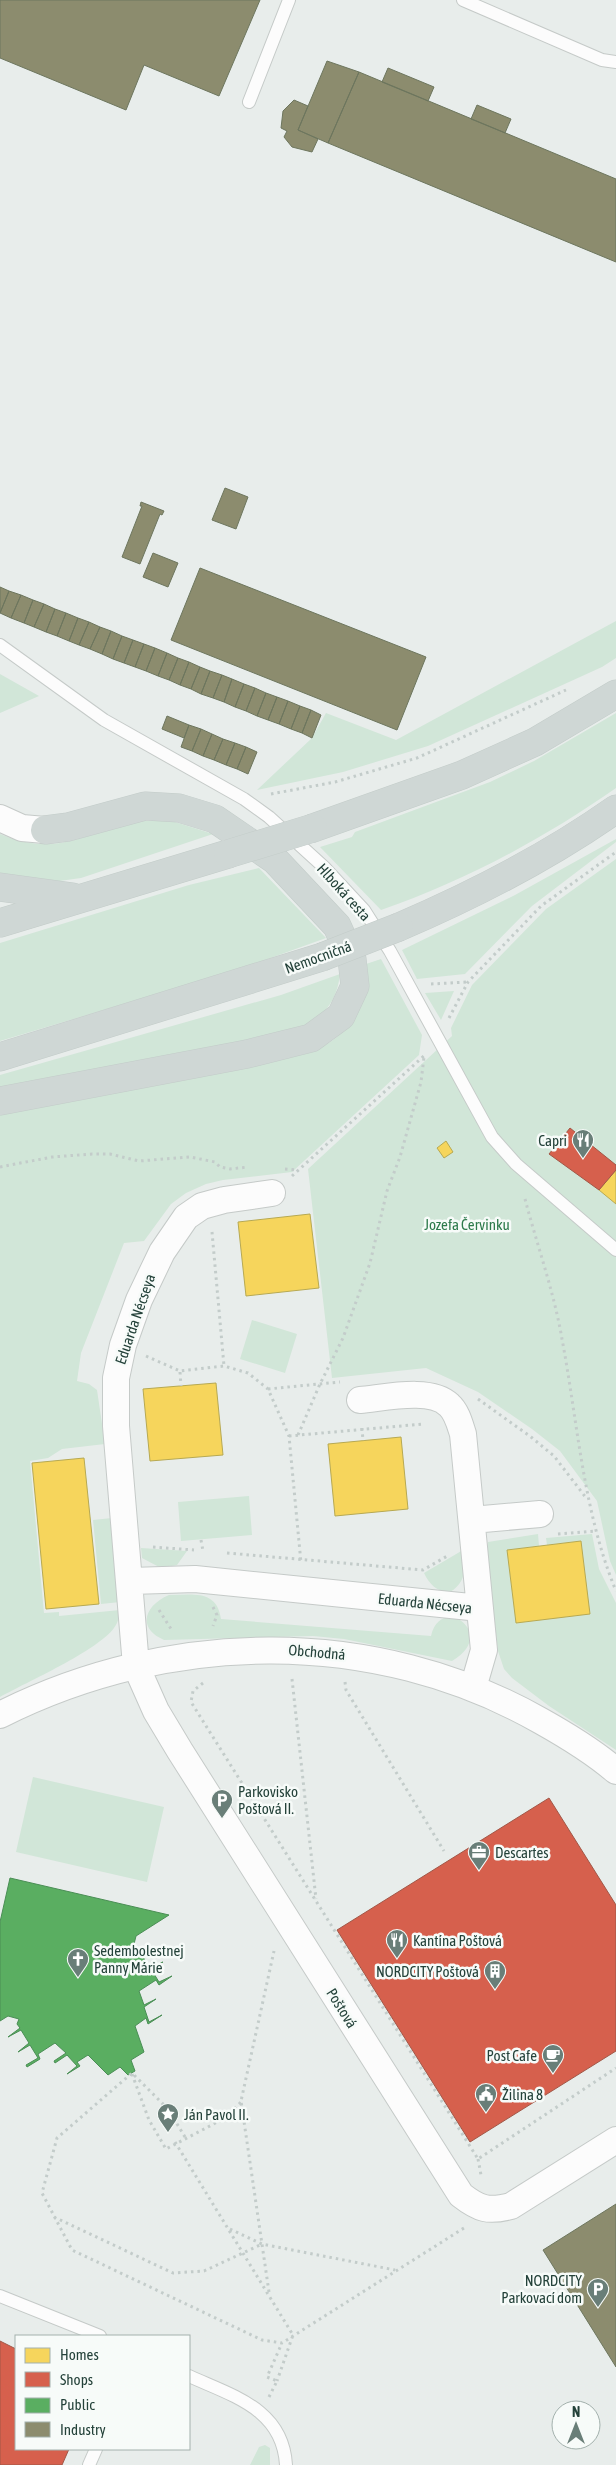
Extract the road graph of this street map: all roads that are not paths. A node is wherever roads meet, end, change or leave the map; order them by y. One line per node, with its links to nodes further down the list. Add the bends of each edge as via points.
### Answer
1 (289, 0): 4 (lane)
2 (463, 0): 3 (lane, via 602,60)
3 (616, 62)
4 (249, 102)
5 (0, 645): 16 (lane, Hlboká cesta, via 104,720 244,799 269,817 325,868 364,910 492,1137 516,1164)
6 (616, 694): 11 (main road, bridge, via 535,742 462,775 313,828)
7 (616, 809): 13 (main road, Nemocničná, bridge, via 521,870 399,927 322,957)
8 (0, 818): 9 (street, via 22,828)
9 (45, 830): 14 (main road, via 145,806 179,808 215,819 275,860 337,926 352,959 354,986 341,1016 311,1038 247,1054)
10 (0, 887): 11 (main road)
11 (85, 898): 12 (main road)
12 (0, 923)
13 (0, 1057)
14 (0, 1101)
15 (272, 1193): 20 (street, Eduarda Nécseya, via 202,1206 186,1217 162,1252 139,1300 123,1345 116,1378 116,1426)
16 (616, 1250)
17 (360, 1400): 19 (street, Eduarda Nécseya, via 424,1395 449,1405 463,1434)
18 (546, 1524): 19 (street)
19 (473, 1530): 21 (street, Eduarda Nécseya)
20 (131, 1581): 21 (street, Eduarda Nécseya, via 209,1580); 22 (street, Eduarda Nécseya)
21 (480, 1608): 23 (street, Eduarda Nécseya, via 484,1650)
22 (136, 1666): 23 (street, Obchodná, via 208,1653 294,1650 395,1663); 24 (street, Obchodná, via 59,1690); 26 (street, Poštová, via 156,1711 461,2195 477,2207 496,2210 511,2206)
23 (473, 1688): 25 (street, Obchodná, via 519,1708 559,1731)
24 (0, 1715)
25 (616, 1771)
26 (616, 2140)
27 (0, 2296): 28 (lane)
28 (98, 2335)
29 (190, 2376): 32 (lane, via 262,2412 276,2429 285,2448)
30 (96, 2450): 31 (lane)
31 (89, 2465)
32 (286, 2465)

